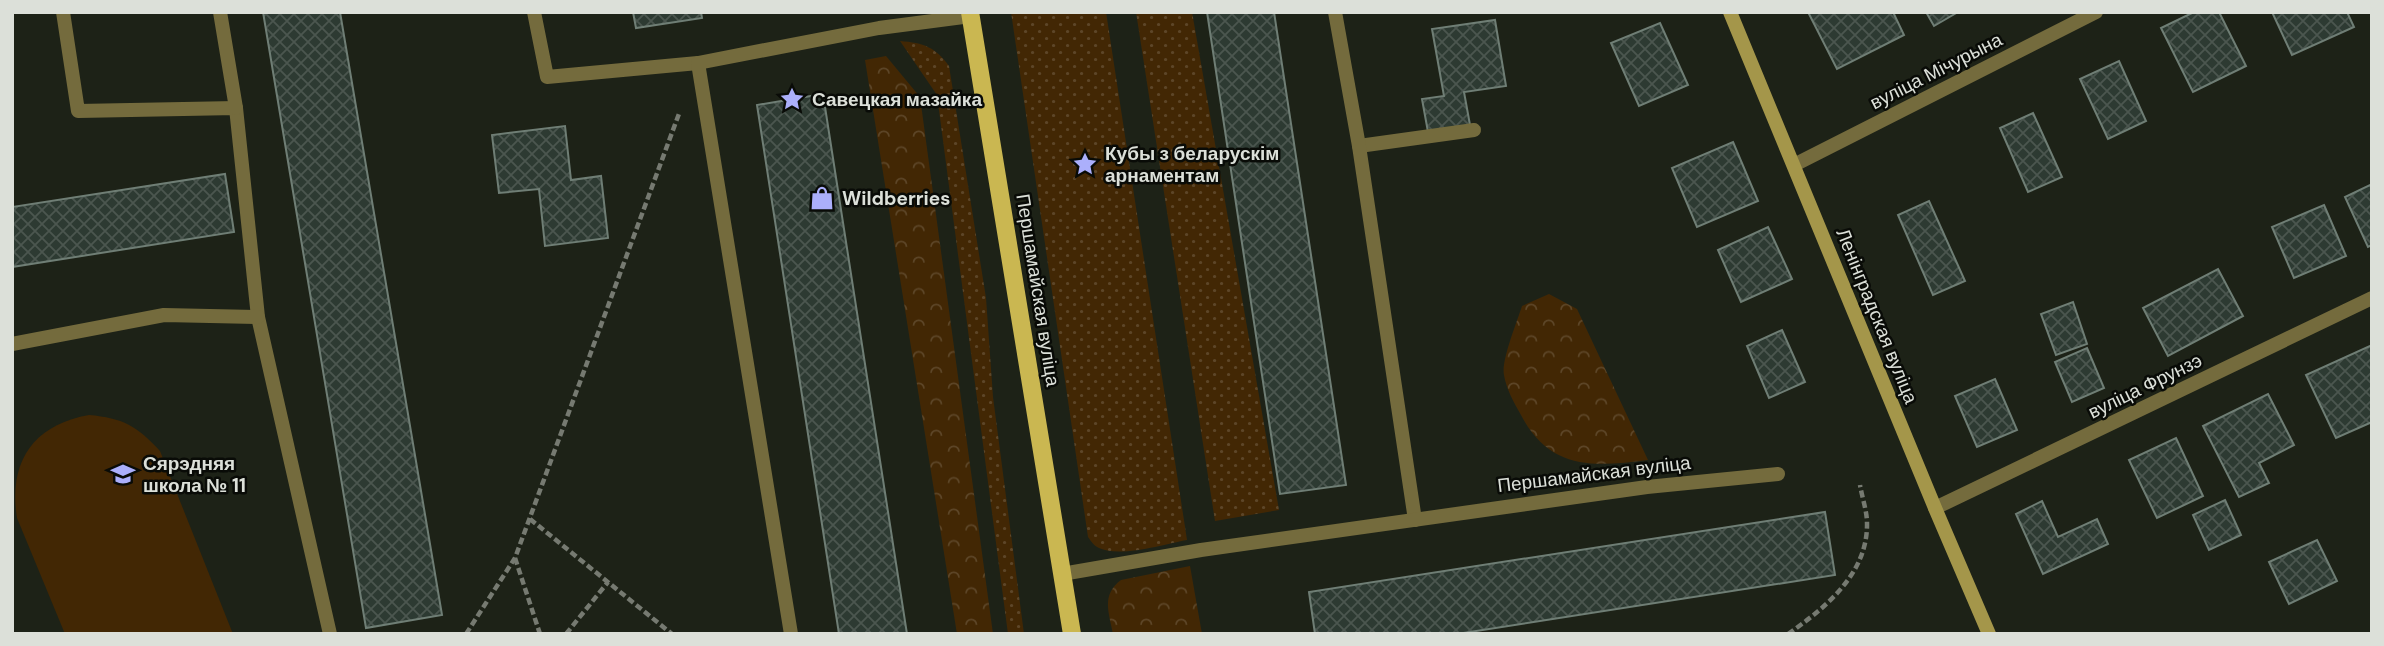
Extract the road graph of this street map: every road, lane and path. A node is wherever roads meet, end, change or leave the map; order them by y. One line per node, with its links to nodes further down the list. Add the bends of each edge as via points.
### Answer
1 (63, 12): 9 (street, via 78,111)
2 (220, 12): 9 (street)
3 (534, 12): 8 (street, via 547,78)
4 (1335, 12): 11 (street)
5 (1730, 12): 12 (street, Ленінградская вуліца)
6 (2096, 12): 12 (street, вуліца Мічурына)
7 (971, 14): 8 (street); 22 (main road, Першамайская вуліца)
8 (698, 63): 19 (path); 29 (street)
9 (236, 108): 14 (street)
10 (1474, 130): 11 (street)
11 (1359, 146): 20 (street)
12 (1794, 165): 18 (street, Ленінградская вуліца)
13 (2372, 298): 18 (street, вуліца Фрунзэ)
14 (258, 317): 15 (street, via 164,315); 24 (street)
15 (12, 344)
16 (1778, 474): 20 (street, Першамайская вуліца, via 1647,487)
17 (1860, 485): 31 (path, via 1867,523 1861,554 1846,584)
18 (1935, 508): 32 (street, Ленінградская вуліца)
19 (530, 519): 21 (path); 23 (path)
20 (1415, 520): 22 (street, Першамайская вуліца)
21 (515, 558): 25 (path); 26 (path)
22 (1062, 574): 30 (main road, Першамайская вуліца)
23 (608, 582): 27 (path); 28 (path)
24 (330, 634)
25 (466, 634)
26 (540, 634)
27 (566, 634)
28 (672, 634)
29 (790, 634)
30 (1072, 634)
31 (1788, 634)
32 (1989, 634)

